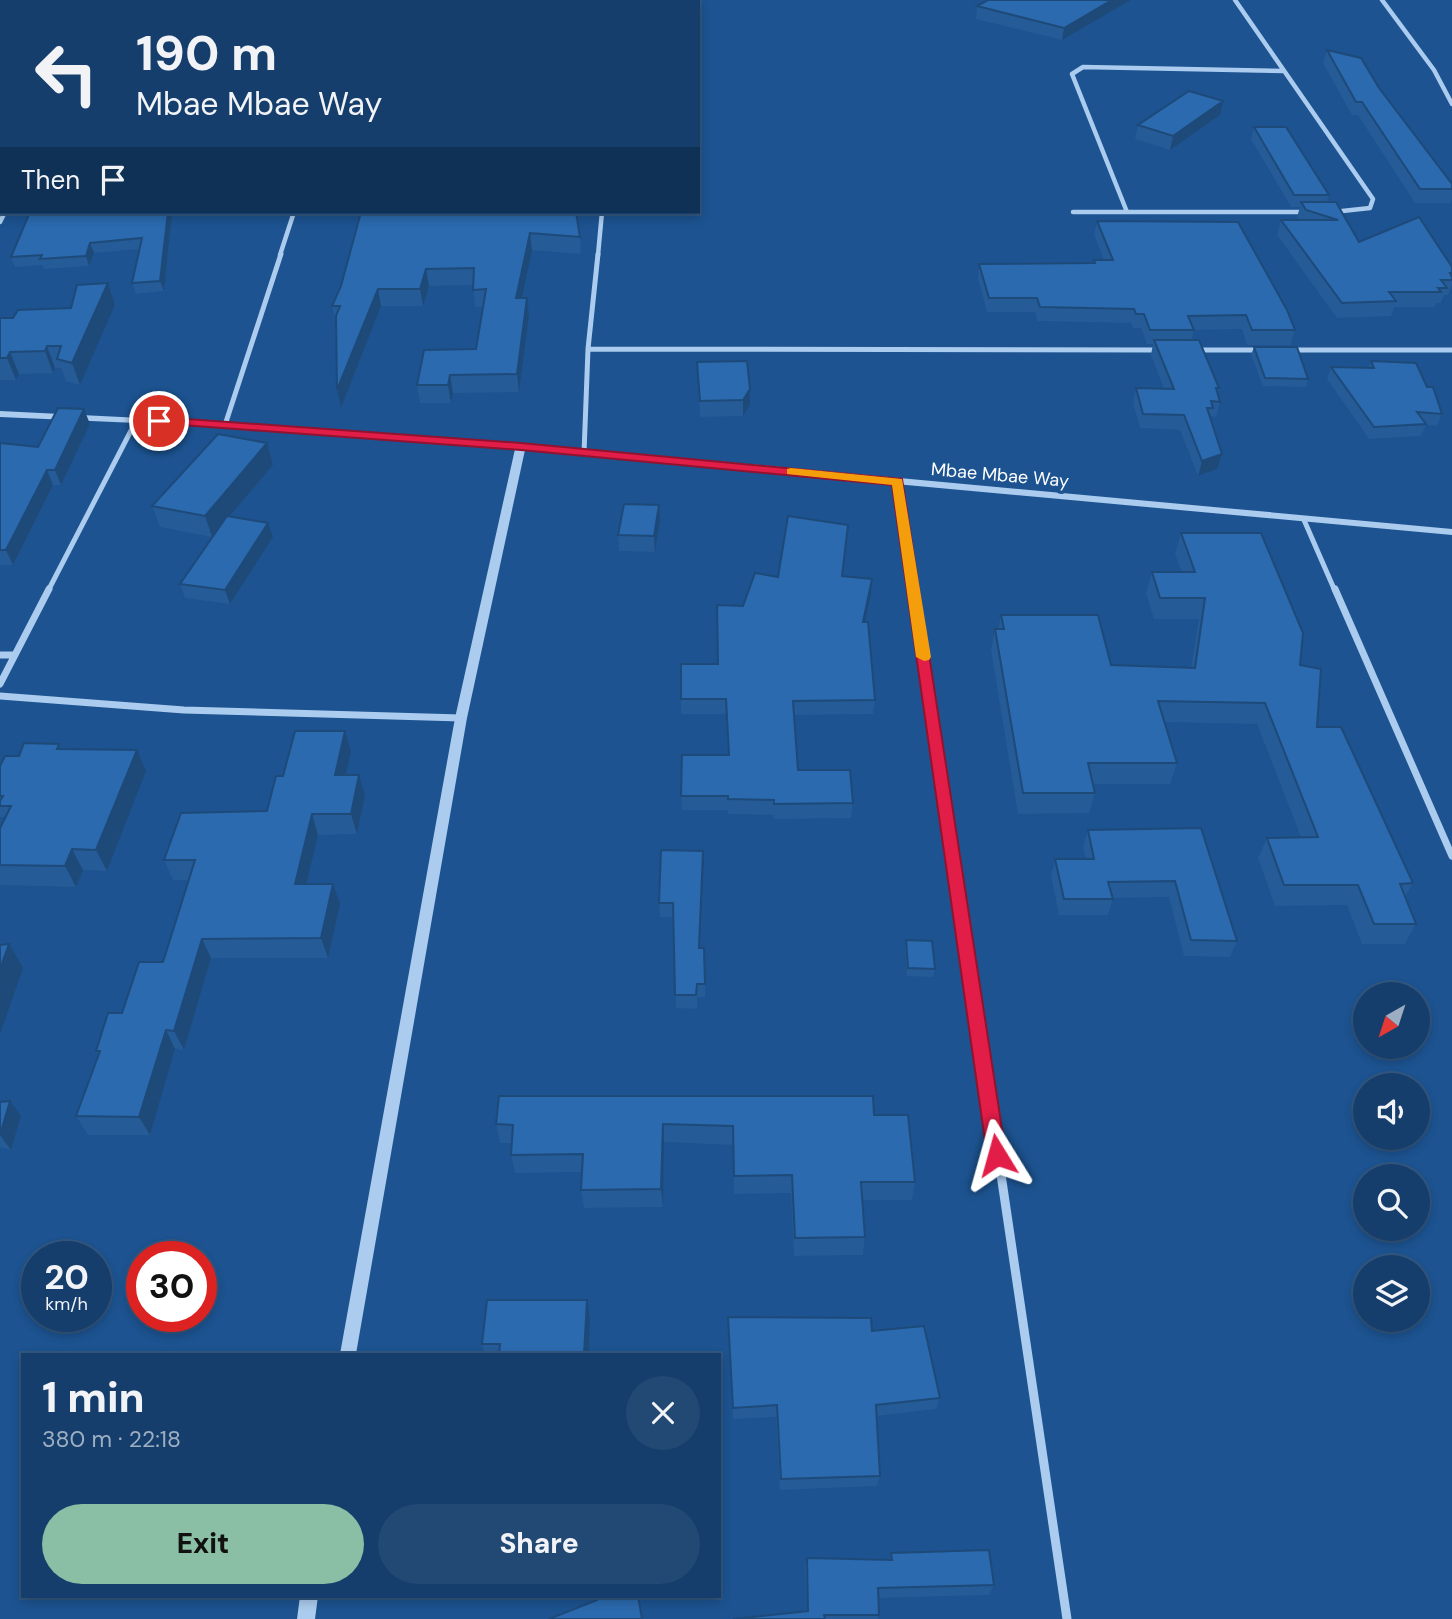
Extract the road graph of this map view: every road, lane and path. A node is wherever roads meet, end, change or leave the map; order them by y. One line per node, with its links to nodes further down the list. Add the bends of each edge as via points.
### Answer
1 (1235, 0): 3 (street)
2 (1382, 0): 4 (street, via 1434,70)
3 (1284, 71): 6 (street, via 1083,67 1074,71); 6 (street, via 1373,199 1370,208 1348,212)
4 (1452, 104)
5 (1073, 212): 6 (street)
6 (1127, 212)
7 (293, 214): 17 (street)
8 (602, 214): 9 (street)
9 (588, 349): 10 (street); 19 (street)
10 (1173, 350)
11 (1187, 350): 12 (street)
12 (1271, 350)
13 (1285, 350): 14 (street)
14 (1452, 350)
15 (0, 414): 16 (street, Mbae Mbae Way)
16 (137, 419): 17 (street, Mbae Mbae Way); 24 (street)
17 (225, 425): 18 (street, Mbae Mbae Way)
18 (521, 446): 19 (street, Mbae Mbae Way); 27 (street)
19 (584, 453): 20 (street, Mbae Mbae Way)
20 (898, 481): 21 (street, Mbae Mbae Way); 32 (street)
21 (1304, 520): 22 (street, Mbae Mbae Way); 28 (street)
22 (1452, 532)
23 (0, 655): 24 (street)
24 (14, 655): 25 (street)
25 (0, 684)
26 (0, 696): 27 (street, via 209,711)
27 (461, 718): 29 (street)
28 (1452, 856)
29 (348, 1353)
30 (309, 1598): 31 (street)
31 (306, 1619)
32 (1067, 1619)

